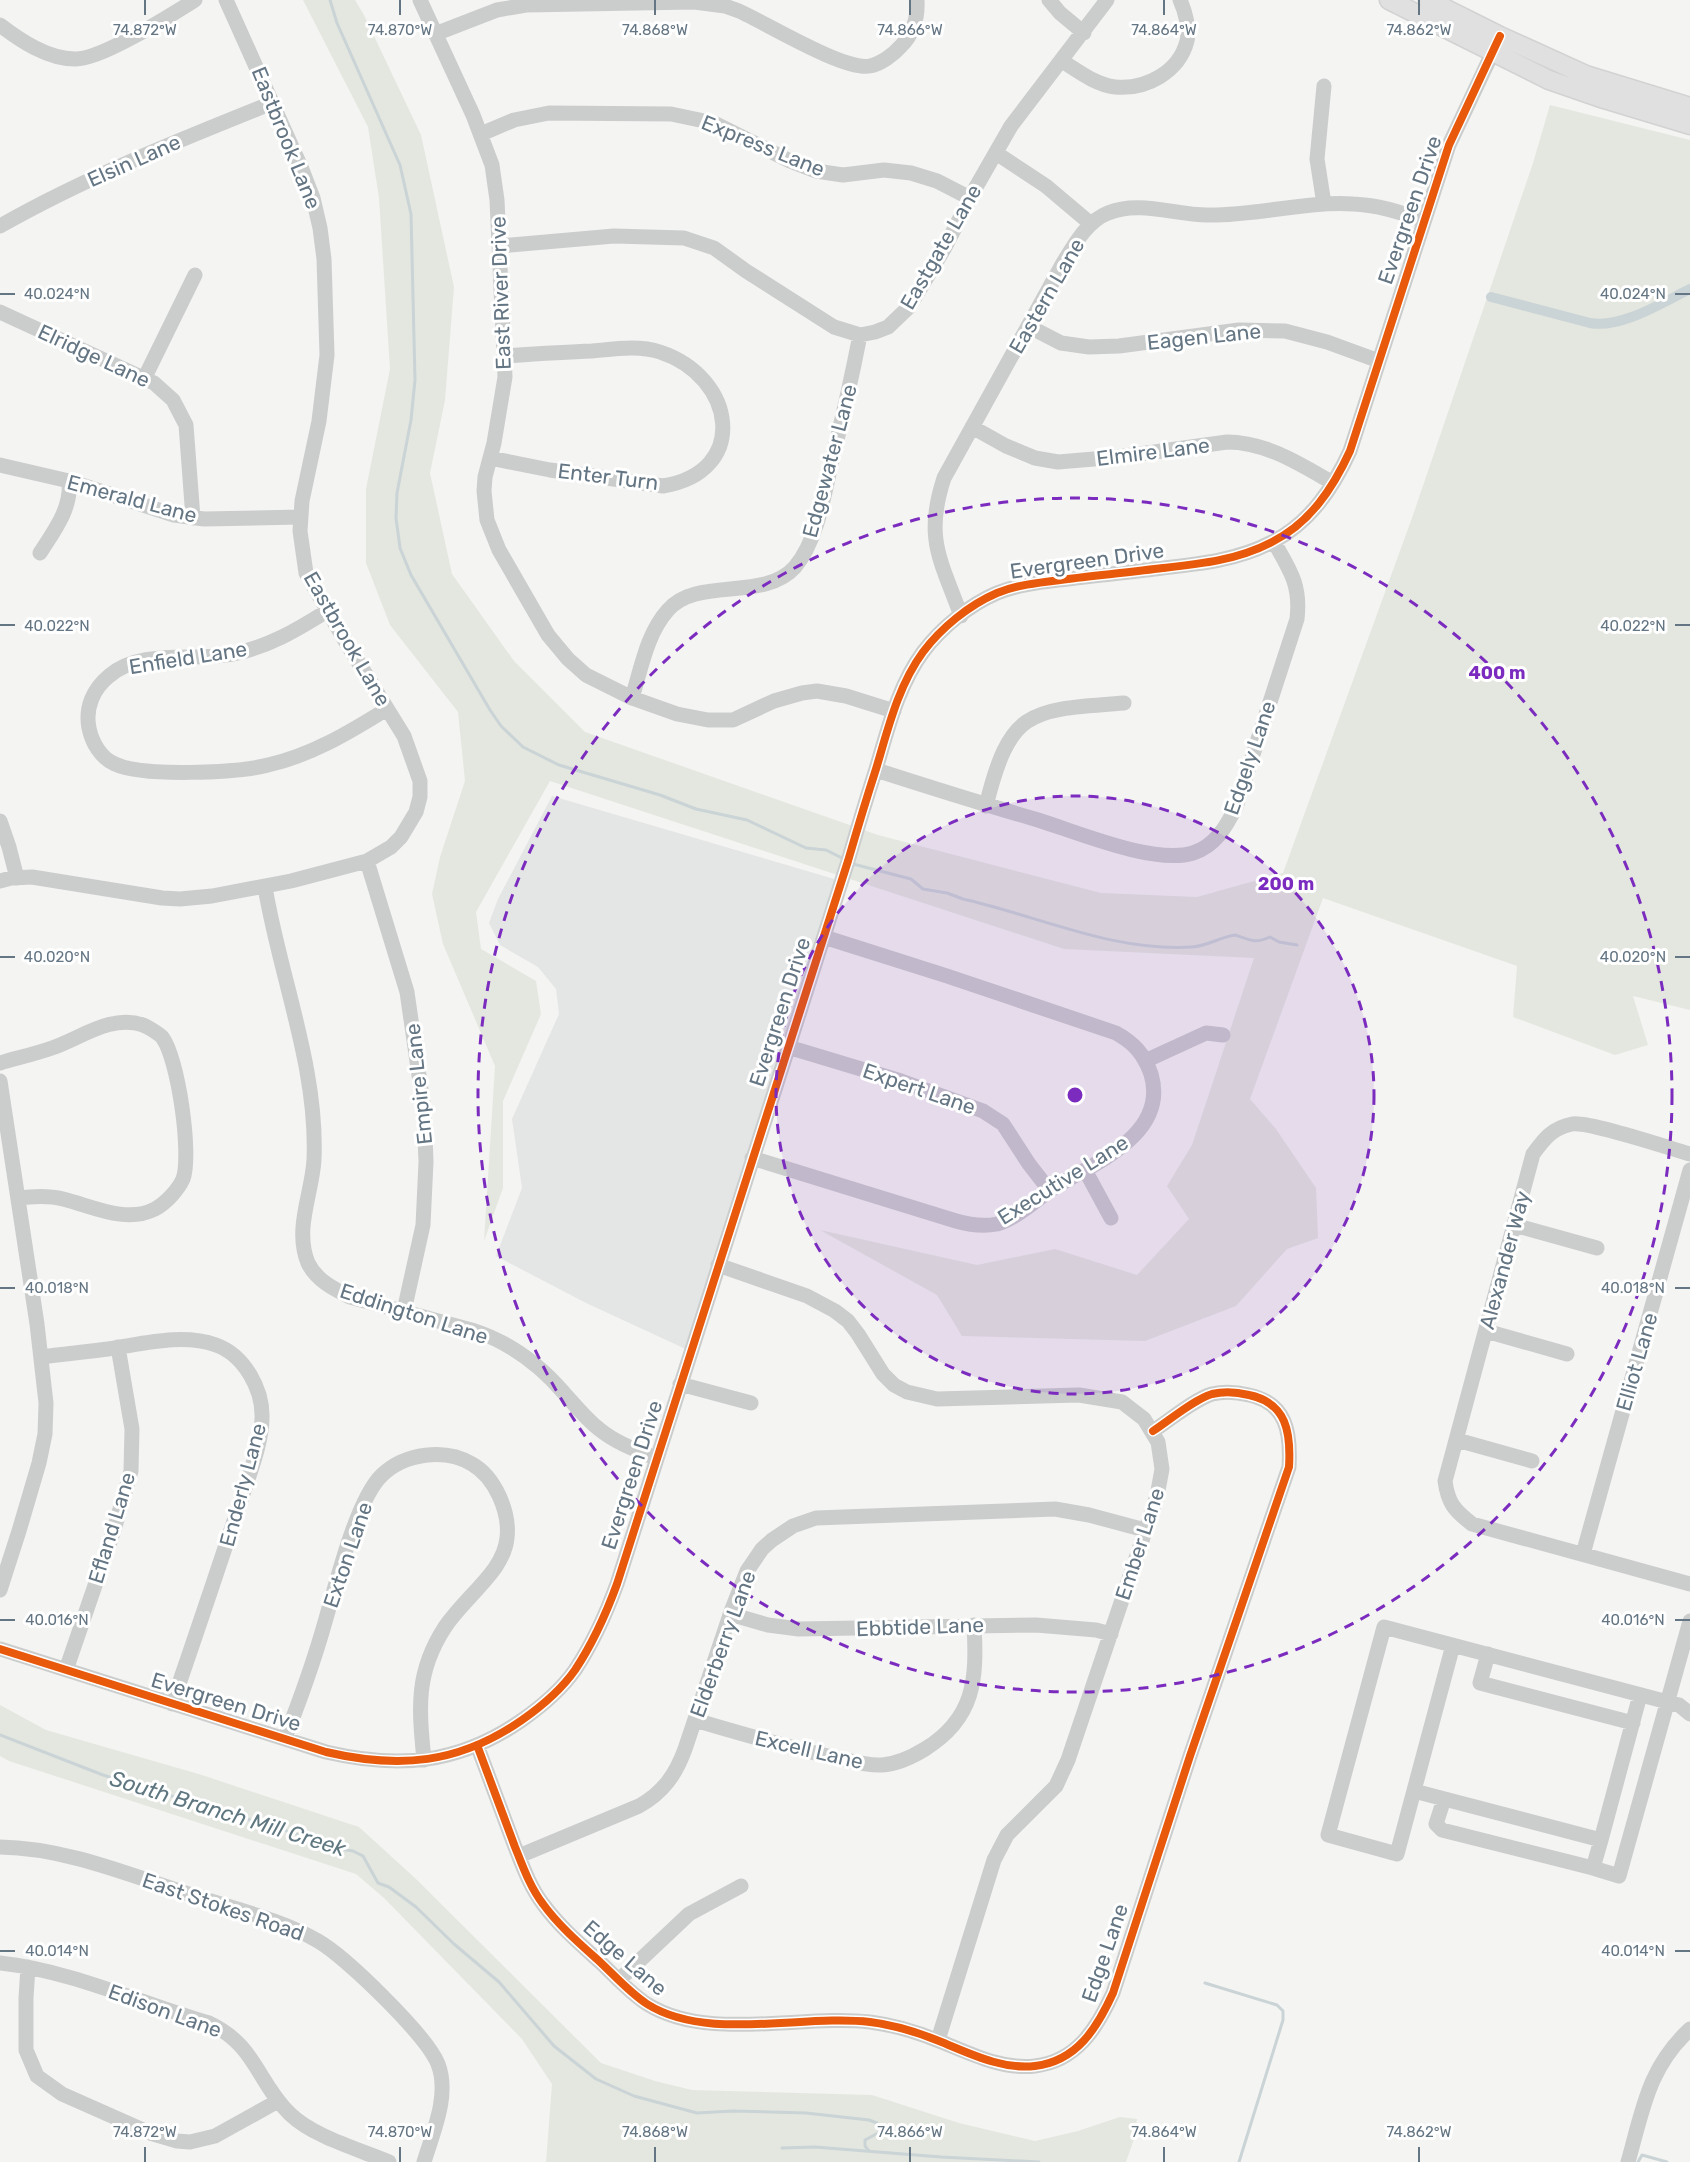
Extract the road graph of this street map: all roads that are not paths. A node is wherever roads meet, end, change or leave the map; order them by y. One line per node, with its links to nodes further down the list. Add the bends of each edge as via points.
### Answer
1 (195, 0): 10 (street, via 112,48 77,60 26,44)
2 (226, 0): 16 (street, Eastbrook Lane)
3 (420, 0): 12 (street, East River Drive)
4 (917, 0): 12 (street, via 916,18 906,41 888,57 869,66 826,55 739,11 694,2 526,5 497,10)
5 (1049, 0): 11 (street)
6 (1107, 0): 11 (street, Eastgate Lane)
7 (1180, 0): 14 (street, via 1188,39 1176,61 1159,78 1137,87 1113,87)
8 (1389, 0): 13 (main road)
9 (1428, 0): 13 (main road)
10 (0, 26)
11 (1084, 33): 14 (street, Eastgate Lane)
12 (435, 34): 19 (street, East River Drive)
13 (1497, 44): 17 (main road); 18 (main road, via 1559,84); 23 (street, Evergreen Drive, via 1449,146)
14 (1062, 61): 20 (street, Eastgate Lane, via 1021,112)
15 (1324, 86): 22 (street, via 1317,159)
16 (272, 103): 25 (street, Elsin Lane, via 92,179); 39 (street, Eastbrook Lane, via 313,198 324,259 326,371)
17 (1690, 107)
18 (1690, 125)
19 (481, 134): 21 (street, Express Lane, via 514,120 543,114 671,114 714,123 816,171 843,175 884,170 911,173); 26 (street, East River Drive, via 492,165)
20 (996, 153): 21 (street, Eastgate Lane); 24 (street, via 1046,186)
21 (970, 198): 30 (street, Eastgate Lane, via 909,307 888,327)
22 (1324, 204): 23 (street, Eastern Lane, via 1374,206); 24 (street, Eastern Lane, via 1225,215 1133,208 1106,213)
23 (1424, 221): 32 (street, Evergreen Drive)
24 (1091, 224): 29 (street, Eastern Lane, via 1066,257)
25 (0, 226)
26 (499, 246): 30 (street, via 614,236 684,238 714,248 822,321); 31 (street, East River Drive)
27 (195, 275): 33 (street)
28 (0, 312): 33 (street, Elridge Lane)
29 (1028, 326): 32 (street, Eagen Lane, via 1061,343 1089,347 1239,330 1285,331); 34 (street, Eastern Lane)
30 (860, 335): 45 (street, Edgewater Lane, via 821,504 801,558 794,569 772,582 703,593 673,605 650,642)
31 (505, 356): 35 (street, East River Drive, via 505,377); 35 (street, Enter Turn, via 625,349 647,349 668,355 710,385 722,409 722,435 712,460 702,469 663,486)
32 (1379, 361): 38 (street, Evergreen Drive, via 1350,451)
33 (144, 379): 40 (street, Elridge Lane, via 173,400 186,425)
34 (972, 427): 38 (street, Elmire Lane, via 1028,455 1058,462 1243,442 1285,457); 44 (street, Eastern Lane, via 944,478 934,531 939,558)
35 (490, 458): 45 (street, East River Drive, via 484,490 487,520 535,614 557,648 586,675)
36 (0, 465): 37 (street, Emerald Lane)
37 (69, 481): 40 (street, Emerald Lane); 42 (street, via 68,504)
38 (1333, 483): 41 (street, Evergreen Drive, via 1313,510)
39 (301, 517): 40 (street, Emerald Lane); 43 (street, Eastbrook Lane, via 306,573)
40 (193, 518)
41 (1274, 542): 44 (street, Evergreen Drive, via 1218,561 1012,588); 50 (street, Edgely Lane, via 1295,580 1297,619 1241,794 1230,820 1213,843 1191,854 1150,852 1103,842)
42 (40, 552)
43 (327, 610): 47 (street, Eastbrook Lane); 47 (street, Enfield Lane, via 288,635 243,651 151,659 118,669 101,684 89,705 89,727 97,748 114,764 137,771 268,766 322,746)
44 (961, 616): 48 (street, Evergreen Drive, via 924,652)
45 (632, 698): 48 (street, East River Drive, via 708,720 733,720 774,701 817,691)
46 (1124, 704): 50 (street, via 1056,710 1025,721 1008,740 995,767)
47 (387, 709): 52 (street, Eastbrook Lane, via 404,736 420,781 420,797 401,837)
48 (894, 711): 49 (street, Evergreen Drive)
49 (876, 770): 50 (street, Edgely Lane); 56 (street, Evergreen Drive)
50 (986, 806)
51 (0, 821): 53 (street)
52 (368, 861): 55 (street, Eastbrook Lane); 72 (street, Empire Lane, via 407,992 424,1110 423,1218)
53 (16, 878): 54 (street, Eastbrook Lane); 55 (street, Eastbrook Lane, via 32,877 180,899)
54 (0, 881)
55 (265, 887): 72 (street, Eddington Lane, via 313,1107 313,1167 303,1226 308,1263 331,1288)
56 (824, 937): 58 (street, Evergreen Drive); 59 (street, Executive Lane, via 1104,1028 1140,1050)
57 (1223, 1035): 59 (street, via 1206,1033)
58 (788, 1047): 63 (street, Evergreen Drive); 66 (street, Expert Lane, via 983,1111 1003,1124)
59 (1145, 1061): 64 (street, Executive Lane, via 1153,1083 1151,1107 1140,1129 1122,1147)
60 (0, 1063): 67 (street, via 53,1048 104,1026 125,1022 143,1025 161,1037 171,1055 186,1142 183,1179 155,1209 134,1215 43,1195)
61 (0, 1081): 67 (street)
62 (1690, 1154): 69 (street, Alexander Way, via 1574,1123 1548,1134 1533,1154)
63 (752, 1158): 66 (street, Executive Lane, via 942,1218 982,1226 1005,1221); 71 (street, Evergreen Drive)
64 (1085, 1170): 66 (street, Executive Lane); 68 (street)
65 (1690, 1170): 84 (street, Elliot Lane)
66 (1050, 1191)
67 (18, 1198): 76 (street)
68 (1111, 1218)
69 (1514, 1225): 70 (street); 73 (street, Alexander Way)
70 (1597, 1248)
71 (718, 1265): 77 (street, Evergreen Drive); 79 (street, Ember Lane, via 807,1296 835,1311 858,1334 883,1374 908,1392 937,1399 1079,1395 1122,1402 1134,1409)
72 (404, 1311): 81 (street, Eddington Lane, via 490,1336 519,1351 597,1428)
73 (1486, 1331): 75 (street); 80 (street, Alexander Way)
74 (118, 1347): 76 (street, Enderly Lane); 94 (street, Efland Lane, via 132,1429 131,1471); 96 (street, Enderly Lane, via 191,1339 217,1345 238,1359 253,1380 261,1404 262,1426 250,1469)
75 (1567, 1354)
76 (41, 1358): 86 (street, via 46,1393 45,1434)
77 (680, 1384): 78 (street); 81 (street, Evergreen Drive)
78 (751, 1402)
79 (1153, 1431): 83 (street, Ember Lane, via 1162,1469); 114 (street, Edge Lane, via 1213,1394 1228,1392 1270,1401 1291,1442 1289,1467 1113,1993 1085,2042 1062,2057 1036,2066 1008,2065)
80 (1457, 1440): 82 (street); 84 (street, Alexander Way, via 1445,1481 1448,1498 1458,1514 1472,1524)
81 (656, 1458): 101 (street, Evergreen Drive, via 610,1603 584,1656 562,1686 533,1712)
82 (1532, 1461)
83 (1145, 1530): 87 (street, Elderberry Lane, via 1054,1509 816,1518 793,1526 762,1549 741,1583); 90 (street, Ember Lane)
84 (1583, 1554): 85 (street)
85 (1690, 1584)
86 (0, 1590)
87 (730, 1614): 89 (street, Ebbtide Lane, via 799,1629); 98 (street, Elderberry Lane)
88 (1690, 1621): 97 (street)
89 (974, 1625): 90 (street, Ebbtide Lane, via 1064,1626); 98 (street, Excell Lane, via 975,1675 968,1701 954,1724 933,1744 908,1758 882,1765 854,1762)
90 (1111, 1634): 114 (street, Ember Lane, via 1063,1773 1048,1796 1007,1835 993,1860)
91 (1453, 1645): 93 (street); 103 (street); 103 (street, via 1384,1627 1328,1835 1397,1854)
92 (0, 1649): 94 (street, Evergreen Drive)
93 (1488, 1654): 95 (street); 99 (street, via 1480,1683)
94 (66, 1670): 96 (street, Evergreen Drive)
95 (1640, 1695): 97 (street); 99 (street)
96 (172, 1704): 100 (street, Evergreen Drive)
97 (1682, 1706): 108 (street, via 1619,1876)
98 (694, 1720): 107 (street, Elderberry Lane, via 680,1763 653,1799)
99 (1633, 1723): 105 (street)
100 (285, 1738): 102 (street, Evergreen Drive, via 365,1760); 102 (street, Exton Lane, via 347,1549 374,1485 401,1462 424,1455 448,1456 476,1467 497,1492 506,1516 507,1539 495,1568 445,1627 428,1660 420,1689)
101 (477, 1745): 102 (street, Evergreen Drive); 107 (street, Edge Lane)
102 (424, 1760)
103 (1414, 1791): 104 (street)
104 (1444, 1799): 105 (street); 108 (street, via 1436,1824 1442,1830)
105 (1601, 1840): 108 (street)
106 (0, 1847): 117 (street, East Stokes Road, via 43,1850 92,1863 270,1921 332,1949 423,2039 438,2065 442,2093)
107 (519, 1856): 112 (street, Edge Lane, via 534,1890 551,1915)
108 (1593, 1868)
109 (741, 1886): 112 (street, via 689,1914)
110 (0, 1963): 111 (street, Edison Lane)
111 (28, 1966): 115 (street, Edison Lane, via 224,2030 245,2050); 115 (street, via 26,2050 37,2076 62,2094 150,2133 190,2142 215,2136)
112 (619, 1980): 114 (street, Edge Lane, via 662,2012 710,2024 851,2020 902,2028)
113 (1690, 2029): 118 (street, via 1654,2075)
114 (938, 2040)
115 (278, 2101): 116 (street, Edison Lane, via 315,2131)
116 (389, 2162)
117 (424, 2162)
118 (1628, 2162)

